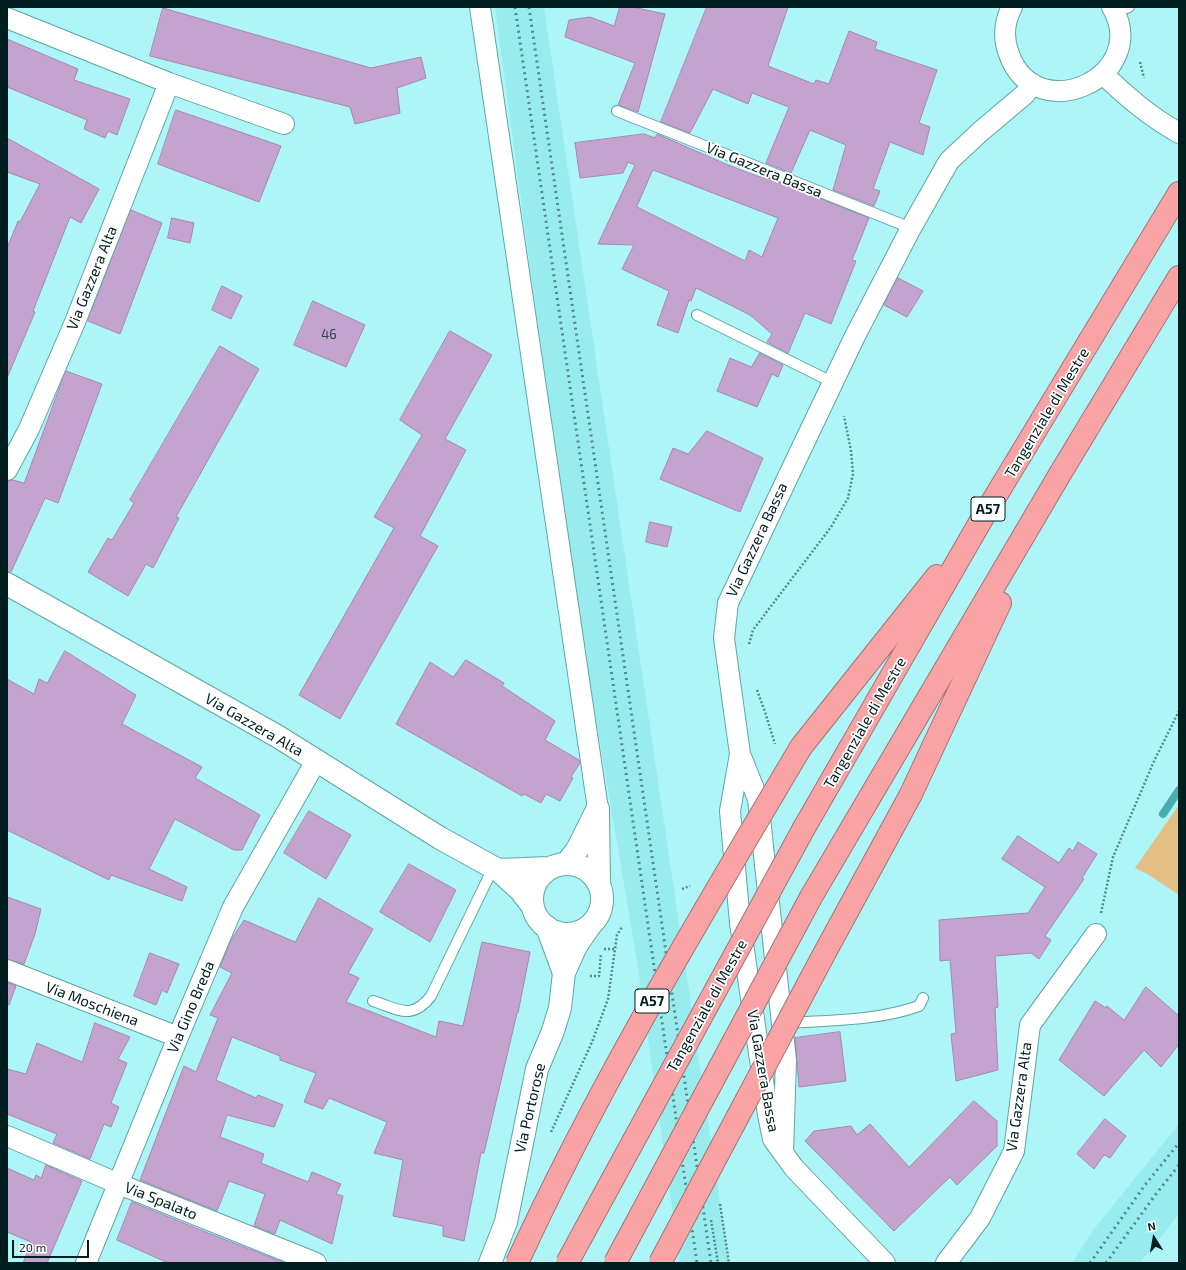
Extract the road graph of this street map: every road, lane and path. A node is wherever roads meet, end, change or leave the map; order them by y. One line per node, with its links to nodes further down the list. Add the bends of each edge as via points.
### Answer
1 (480, 7): 27 (street)
2 (1012, 7): 7 (street, via 1006,24 1006,47 1016,68)
3 (1119, 9): 5 (street, via 1118,45 1110,66)
4 (7, 18): 6 (street)
5 (1103, 74): 7 (street, via 1088,85 1070,91 1045,89); 10 (street, via 1120,92 1157,121)
6 (169, 83): 9 (street); 17 (street, Via Gazzera Alta, via 68,336 29,429)
7 (1033, 84): 12 (street, Via Gazzera Bassa, via 949,161)
8 (617, 111): 12 (lane, Via Gazzera Bassa)
9 (284, 124)
10 (1179, 133)
11 (1179, 193): 19 (highway, Tangenziale di Mestre / A57)
12 (911, 228): 15 (street, Via Gazzera Bassa)
13 (1179, 277): 18 (highway)
14 (697, 315): 15 (lane)
15 (832, 382): 25 (street, Via Gazzera Bassa, via 728,603 724,638)
16 (844, 415): 21 (path, via 853,474 848,498 831,527 753,630)
17 (7, 470)
18 (1060, 474): 57 (highway, bridge, via 811,897); 58 (highway, bridge, via 911,794)
19 (984, 517): 54 (highway, A57, bridge, via 801,747 628,1042 579,1134); 56 (highway, Tangenziale di Mestre / A57, bridge, via 804,828)
20 (7, 584): 26 (street, Via Gazzera Alta, via 270,732)
21 (749, 646)
22 (756, 685): 24 (path)
23 (1179, 711): 35 (path, via 1155,759 1113,857)
24 (776, 748)
25 (740, 754): 42 (street, Via Gazzera Bassa, via 758,799); 46 (street, Via Gazzera Bassa, via 730,811 740,924 768,1115 773,1139)
26 (316, 761): 29 (street, Via Gazzera Alta); 43 (street, Via Gino Breda, via 233,907)
27 (598, 809): 28 (street, via 577,850); 30 (street)
28 (557, 866): 29 (street); 30 (street, via 576,865 586,869 594,875); 31 (street, via 538,878 532,892)
29 (495, 869): 31 (street, Via Gazzera Alta, via 521,891); 41 (lane, via 431,996 423,1007 411,1012)
30 (599, 884): 32 (street, via 602,903 600,912)
31 (533, 906): 34 (street, via 535,915)
32 (589, 927): 34 (street, via 575,933 560,934); 38 (street, Via Portorose, via 576,946)
33 (622, 927): 36 (path)
34 (546, 928): 38 (street, Via Portorose)
35 (1096, 934): 62 (street, Via Gazzera Alta, via 1030,1025 1014,1150 980,1218)
36 (614, 949): 39 (path, via 602,949); 44 (path, via 608,998 592,1042)
37 (7, 970): 43 (street, Via Moschiena)
38 (564, 973): 50 (street, Via Portorose, via 560,1008 538,1069)
39 (599, 976)
40 (923, 998): 42 (lane, via 919,1006 874,1018)
41 (373, 1001)
42 (782, 1024): 46 (street, Via Gazzera Bassa, via 786,1060)
43 (178, 1037): 47 (street, Via Gino Breda)
44 (550, 1134)
45 (7, 1136): 47 (street, Via Spalato)
46 (782, 1153): 61 (street)
47 (119, 1184): 51 (street, Via Gino Breda); 52 (street, Via Spalato)
48 (720, 1202): 60 (path)
49 (711, 1218): 59 (path)
50 (506, 1222): 53 (street, Via Portorose); 55 (street)
51 (86, 1263)
52 (316, 1263)
53 (490, 1263)
54 (517, 1263)
55 (523, 1263)
56 (567, 1263)
57 (615, 1263)
58 (660, 1263)
59 (718, 1263)
60 (729, 1263)
61 (885, 1263)
62 (946, 1263)

